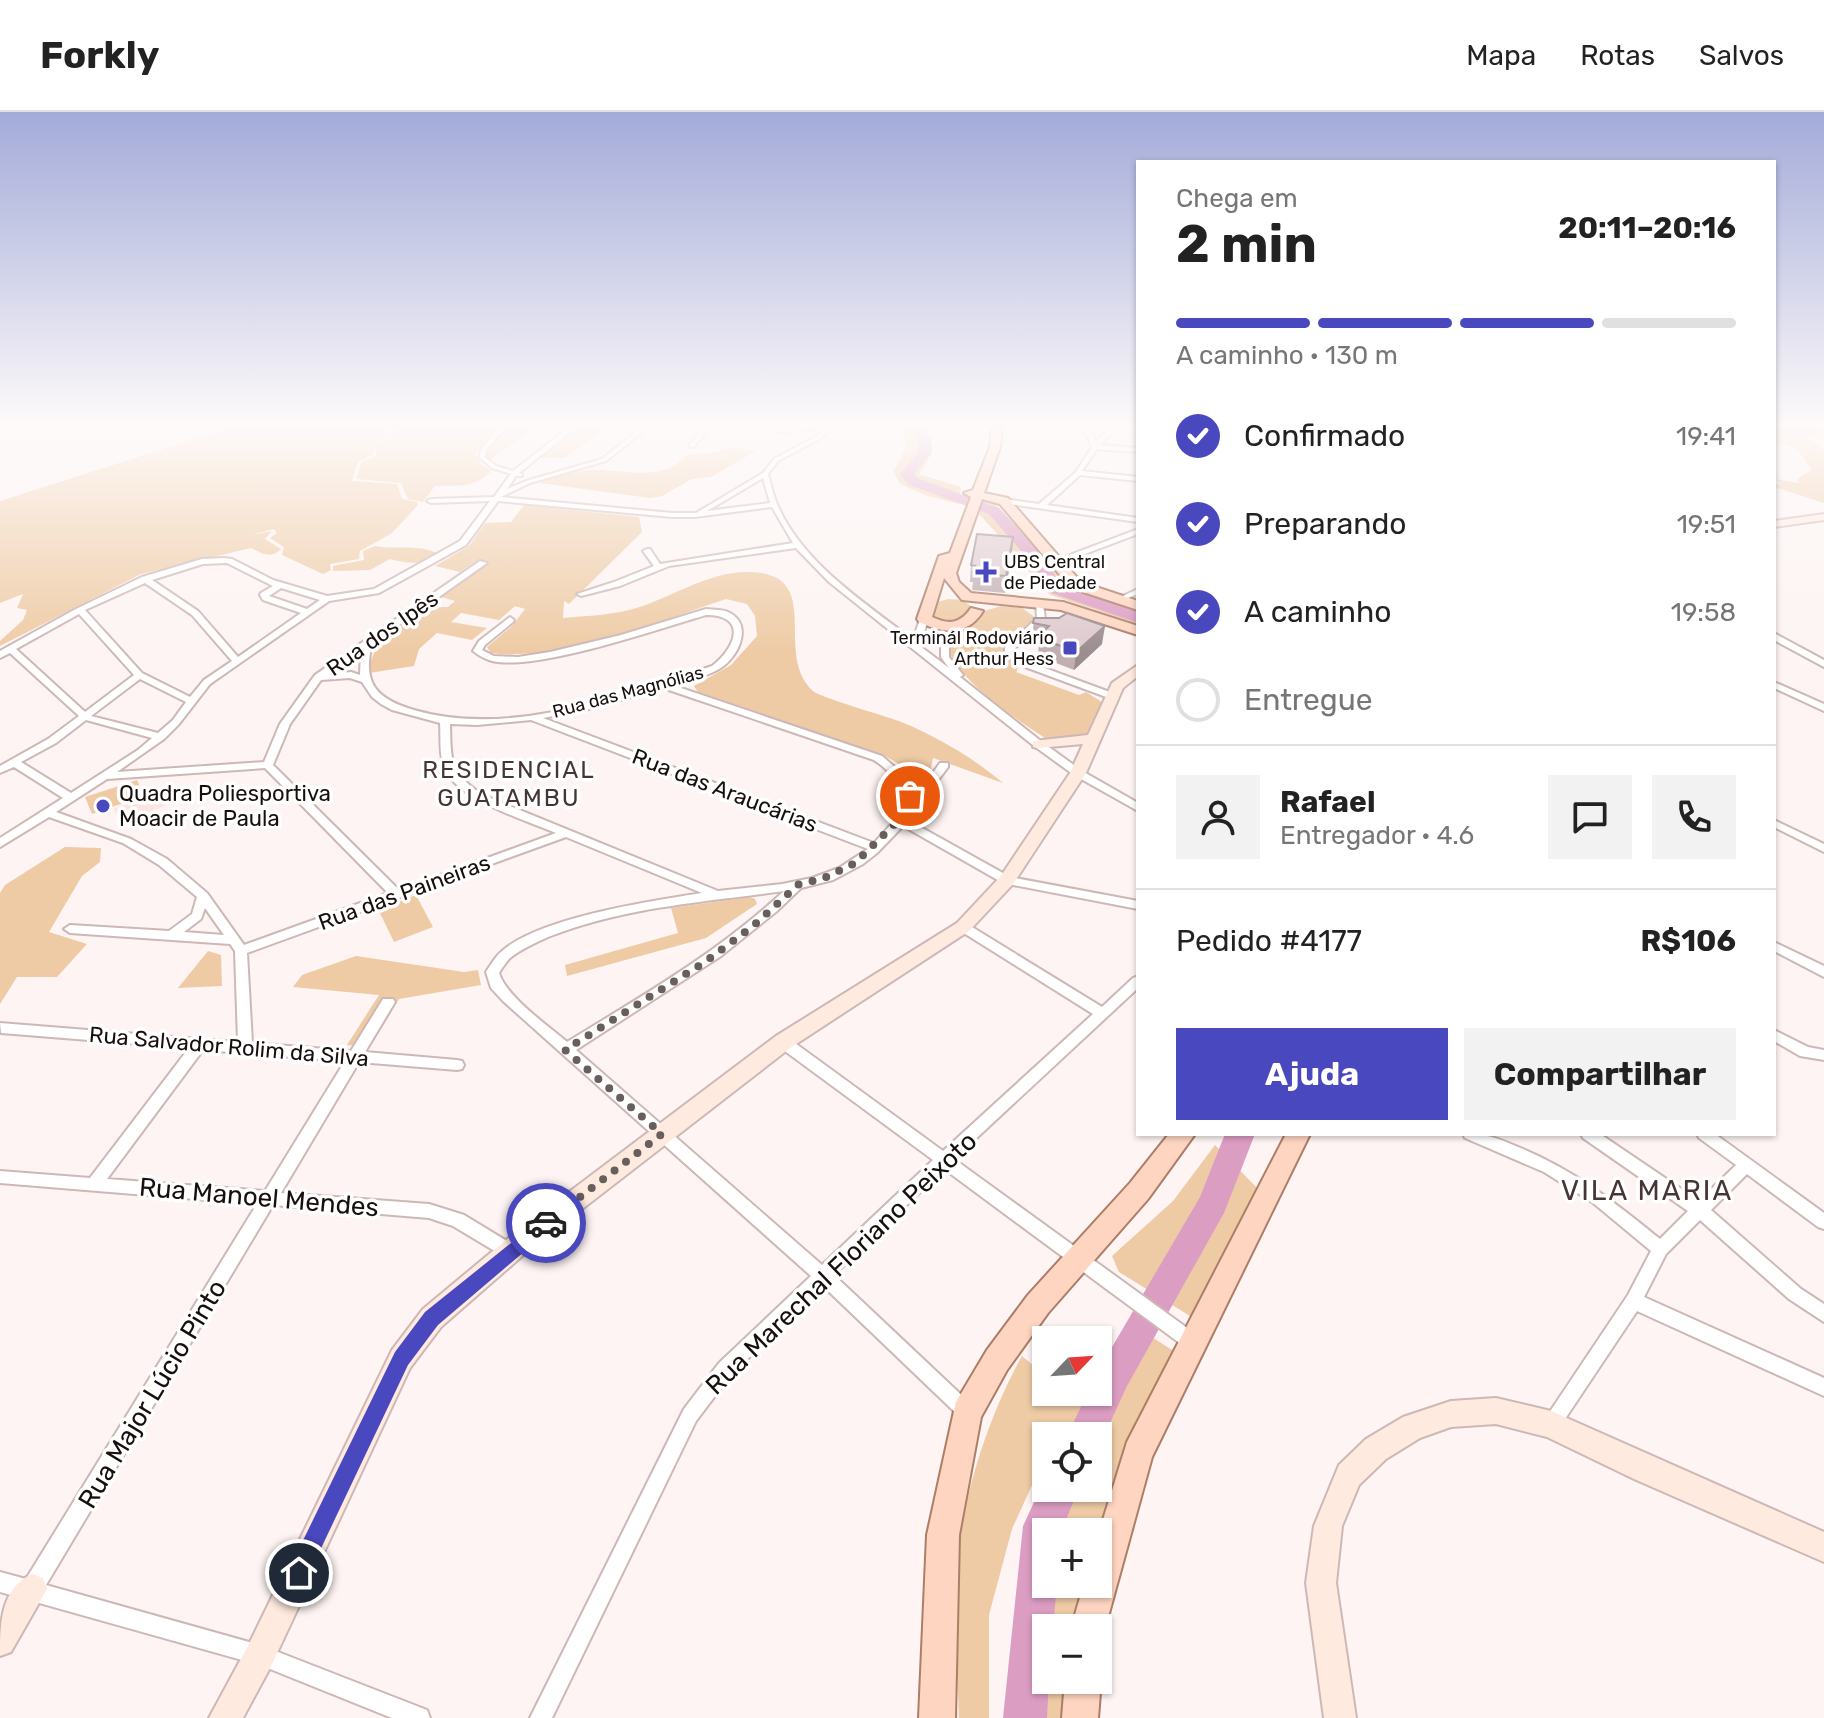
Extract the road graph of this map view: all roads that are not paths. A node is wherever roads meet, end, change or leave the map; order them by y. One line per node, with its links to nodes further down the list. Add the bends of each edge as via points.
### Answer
1 (495, 502): 28 (street, via 448,554 376,591)
2 (545, 502): 12 (street)
3 (717, 502): 12 (street)
4 (773, 502): 10 (street)
5 (971, 502): 22 (main road)
6 (971, 502): 27 (main road, via 949,573)
7 (1000, 502): 19 (main road)
8 (1013, 502): 11 (street)
9 (1046, 502): 11 (street)
10 (774, 505): 12 (street); 17 (street)
11 (1040, 507): 14 (street)
12 (695, 515)
13 (1824, 517): 15 (street)
14 (1136, 520)
15 (1776, 524)
16 (1136, 532): 19 (street)
17 (798, 545): 21 (street); 45 (street, via 832,580)
18 (647, 551): 21 (street)
19 (1058, 561): 29 (main road, via 1076,585)
20 (483, 563): 42 (street, Rua dos Ipês)
21 (658, 566): 26 (street)
22 (936, 578): 27 (main road); 30 (main road)
23 (145, 579): 24 (street, via 224,560); 34 (street); 48 (street, via 195,613)
24 (281, 585): 28 (street); 36 (street, via 266,598)
25 (1136, 592): 29 (street)
26 (581, 594)
27 (963, 594): 30 (main road); 31 (main road); 35 (main road)
28 (327, 599): 36 (street)
29 (1118, 600): 33 (main road)
30 (928, 601): 37 (main road)
31 (1002, 602): 32 (main road); 35 (main road)
32 (1039, 604): 40 (main road, via 1090,613); 57 (street, via 1041,619 1008,650 1012,657)
33 (1136, 605)
34 (80, 610): 44 (street); 52 (street)
35 (976, 611): 39 (main road)
36 (307, 612): 48 (street)
37 (924, 619): 39 (main road); 45 (street)
38 (510, 620): 55 (street, Rua das Magnólias, via 482,643 477,651 482,657 549,657 706,612 735,617 737,637 727,662)
39 (962, 626): 43 (street)
40 (1136, 630)
41 (1776, 637): 50 (street)
42 (368, 641): 53 (street, Rua dos Ipês); 54 (street)
43 (945, 645): 45 (street); 47 (street)
44 (10, 648): 46 (street); 61 (street)
45 (918, 649): 49 (street)
46 (0, 655)
47 (945, 657): 49 (street); 59 (street)
48 (236, 660): 58 (street)
49 (936, 664): 59 (street)
50 (1824, 664)
51 (1136, 671): 57 (street)
52 (139, 675): 58 (street); 61 (street)
53 (318, 677): 54 (street, via 351,675); 68 (street, Rua dos Ipês, via 285,724)
54 (364, 680): 63 (street, Rua das Magnólias, via 377,698 400,710)
55 (663, 685): 62 (street, Rua das Magnólias); 74 (street, via 878,758 906,783)
56 (1776, 686): 60 (street)
57 (1112, 696): 65 (street)
58 (191, 701): 64 (street)
59 (985, 703): 66 (street)
60 (1824, 708)
61 (85, 717): 64 (street); 67 (street)
62 (531, 717): 63 (street, Rua das Magnólias); 81 (street, Rua das Araucárias)
63 (445, 721): 79 (street, via 448,768 457,783)
64 (161, 737): 72 (street)
65 (1093, 739): 66 (street); 71 (street)
66 (1038, 744): 71 (street)
67 (15, 763): 70 (street); 73 (street)
68 (268, 765): 72 (street); 85 (street)
69 (944, 765): 74 (street)
70 (0, 770)
71 (1078, 773): 75 (street); 83 (street)
72 (105, 776): 73 (street)
73 (71, 798): 76 (street)
74 (912, 807): 77 (street)
75 (1136, 807)
76 (49, 813): 80 (street); 87 (street, via 127,841 163,862)
77 (901, 821): 81 (street); 83 (street)
78 (1776, 824): 82 (street)
79 (567, 833): 85 (street, Rua das Paineiras); 86 (street)
80 (3, 839)
81 (874, 847): 84 (street, via 843,871)
82 (1824, 848)
83 (1007, 880): 88 (street); 89 (street)
84 (799, 884): 86 (street); 103 (street, via 705,962)
85 (396, 894): 92 (street, Rua das Paineiras)
86 (716, 895): 103 (street, via 591,918 539,936 496,962 496,985)
87 (203, 896): 91 (street, via 197,916); 92 (street)
88 (1136, 905)
89 (963, 927): 97 (street); 100 (street)
90 (70, 929): 91 (street)
91 (171, 936): 92 (street)
92 (238, 946): 102 (street)
93 (1776, 947): 94 (street)
94 (1824, 972)
95 (1136, 983): 97 (street, Rua Marechal Floriano Peixoto)
96 (388, 1002): 105 (street, Rua Major Lúcio Pinto)
97 (1103, 1014): 113 (street, Rua Marechal Floriano Peixoto)
98 (1, 1028): 101 (street, Rua Salvador Rolim da Silva)
99 (1776, 1036): 104 (street, via 1805,1052)
100 (783, 1042): 107 (street); 113 (street)
101 (200, 1044): 102 (street, Rua Salvador Rolim da Silva); 116 (street)
102 (245, 1047): 105 (street, Rua Salvador Rolim da Silva)
103 (565, 1050): 107 (street)
104 (1824, 1055)
105 (356, 1056): 106 (street, Rua Salvador Rolim da Silva); 117 (street, Rua Major Lúcio Pinto)
106 (457, 1065)
107 (662, 1134): 121 (street); 123 (street)
108 (1181, 1136): 122 (main road)
109 (1297, 1136): 126 (main road)
110 (1475, 1136): 120 (street, via 1549,1167 1597,1197)
111 (1591, 1136): 118 (street)
112 (1707, 1136): 114 (street)
113 (944, 1159): 122 (street); 123 (street, Rua Marechal Floriano Peixoto)
114 (1747, 1164): 118 (street); 119 (street)
115 (0, 1177): 116 (street, Rua Manoel Mendes)
116 (95, 1183): 117 (street, Rua Manoel Mendes)
117 (271, 1198): 121 (street, Rua Manoel Mendes, via 429,1211 458,1220); 132 (street, Rua Major Lúcio Pinto)
118 (1701, 1211): 120 (street); 125 (street)
119 (1824, 1222)
120 (1660, 1249): 124 (street)
121 (509, 1251): 135 (street, via 432,1318 401,1359)
122 (1077, 1259): 126 (street); 128 (main road, via 1002,1353)
123 (822, 1275): 128 (street); 139 (street, Rua Marechal Floriano Peixoto, via 725,1369 690,1415)
124 (1634, 1301): 127 (street); 129 (street)
125 (1824, 1314)
126 (1188, 1340): 133 (main road, via 1138,1453)
127 (1824, 1387)
128 (967, 1413): 140 (main road, via 943,1535)
129 (1551, 1425): 130 (street); 142 (street, via 1496,1411 1451,1414 1413,1427 1376,1449 1349,1475 1328,1526 1321,1583)
130 (1824, 1547)
131 (0, 1582): 132 (street)
132 (32, 1589): 134 (street); 135 (street)
133 (1092, 1614)
134 (0, 1641)
135 (260, 1655): 137 (street); 138 (street)
136 (1082, 1694): 141 (main road)
137 (225, 1718)
138 (419, 1718)
139 (541, 1718)
140 (937, 1718)
141 (1080, 1718)
142 (1340, 1718)

